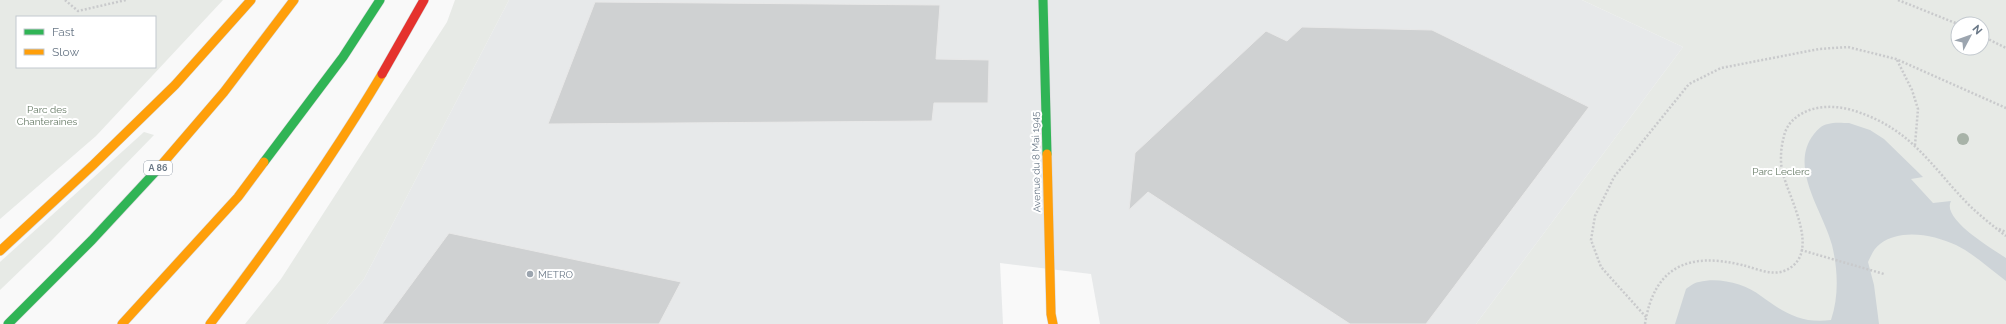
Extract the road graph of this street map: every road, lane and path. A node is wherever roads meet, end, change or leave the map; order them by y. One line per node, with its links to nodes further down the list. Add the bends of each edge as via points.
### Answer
1 (65, 0): 2 (path, via 78,11)
2 (126, 0)
3 (251, 0): 19 (main road, via 175,85 93,166)
4 (294, 0): 22 (main road, A 86, via 224,92 146,182)
5 (380, 0): 23 (main road, via 343,57 238,197)
6 (424, 0): 24 (main road, via 394,56 332,156 254,270)
7 (1043, 0): 25 (main road, Avenue du 8 Mai 1945, via 1050,314)
8 (1898, 0): 9 (path)
9 (1950, 21)
10 (1990, 40): 11 (path)
11 (2006, 48)
12 (1896, 59): 13 (path); 14 (path, via 1912,90 1918,109); 21 (path, via 1848,47 1819,49 1721,68 1689,84 1614,177 1595,216 1591,240 1601,267)
13 (2006, 108)
14 (1915, 145): 15 (path, via 1972,207); 18 (path, via 1897,130 1856,111 1833,107 1817,108 1802,112 1790,121 1784,134 1781,151 1782,169 1799,218)
15 (1997, 229): 16 (path); 17 (path)
16 (2006, 232)
17 (2006, 236)
18 (1801, 250): 20 (path); 21 (path, via 1800,258 1793,266 1779,272 1711,259 1693,260 1664,276)
19 (0, 251)
20 (1884, 274)
21 (1646, 317): 26 (path)
22 (8, 324)
23 (122, 324)
24 (210, 324)
25 (1053, 324)
26 (1645, 324)

